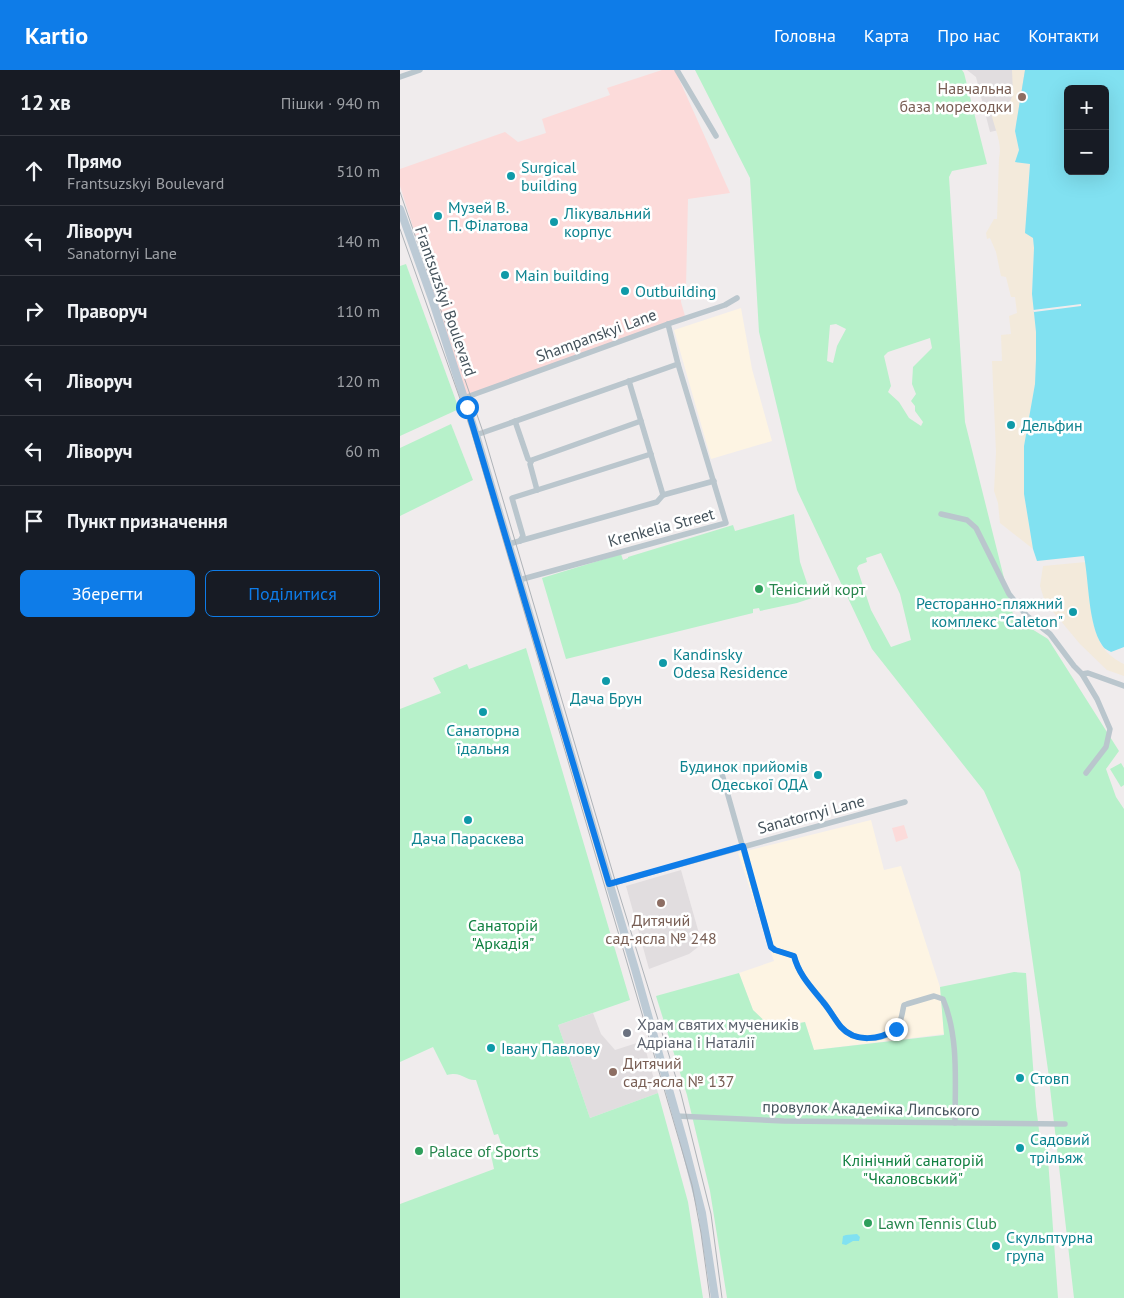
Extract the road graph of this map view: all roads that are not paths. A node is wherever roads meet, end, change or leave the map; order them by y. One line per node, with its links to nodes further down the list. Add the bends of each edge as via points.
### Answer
1 (420, 70): 3 (street)
2 (677, 70): 4 (street)
3 (400, 76)
4 (716, 136)
5 (400, 209): 10 (street, Frantsuzskyi Boulevard)
6 (737, 298): 7 (street, Shampanskyi Lane)
7 (668, 324): 8 (street, Krenkelia Street); 10 (street, Shampanskyi Lane)
8 (678, 364): 9 (street); 16 (street, Krenkelia Street)
9 (629, 381): 11 (street); 12 (street)
10 (464, 398): 13 (street, Frantsuzskyi Boulevard)
11 (514, 421): 13 (street); 15 (street)
12 (641, 421): 14 (street); 15 (street)
13 (476, 435): 21 (street, Frantsuzskyi Boulevard)
14 (651, 454): 17 (street); 18 (street)
15 (531, 461): 17 (street)
16 (714, 480): 18 (street); 22 (street, Krenkelia Street, via 726,523)
17 (537, 490): 20 (street, via 512,498 523,536)
18 (663, 495): 20 (street, via 657,502)
19 (941, 514): 23 (street, via 967,520 976,528 1011,596 1027,616 1050,634)
20 (520, 541): 21 (street)
21 (509, 544): 22 (street, Frantsuzskyi Boulevard)
22 (518, 580): 29 (street, Frantsuzskyi Boulevard)
23 (1082, 674): 24 (street, via 1088,673); 25 (street, via 1110,729 1106,747)
24 (1124, 686)
25 (1086, 773)
26 (722, 774): 28 (street)
27 (906, 802): 28 (street, Sanatornyi Lane)
28 (743, 846): 29 (street, Sanatornyi Lane); 31 (street, via 771,947 794,956 804,980 841,1027 865,1039 881,1037 899,1025 904,1005 934,996 944,999 954,1050)
29 (609, 884): 30 (street, Frantsuzskyi Boulevard)
30 (676, 1116): 31 (street, провулок Академіка Липського); 33 (street, Frantsuzskyi Boulevard, via 702,1213)
31 (955, 1123): 32 (street, провулок Академіка Липського)
32 (1065, 1124)
33 (715, 1298)

